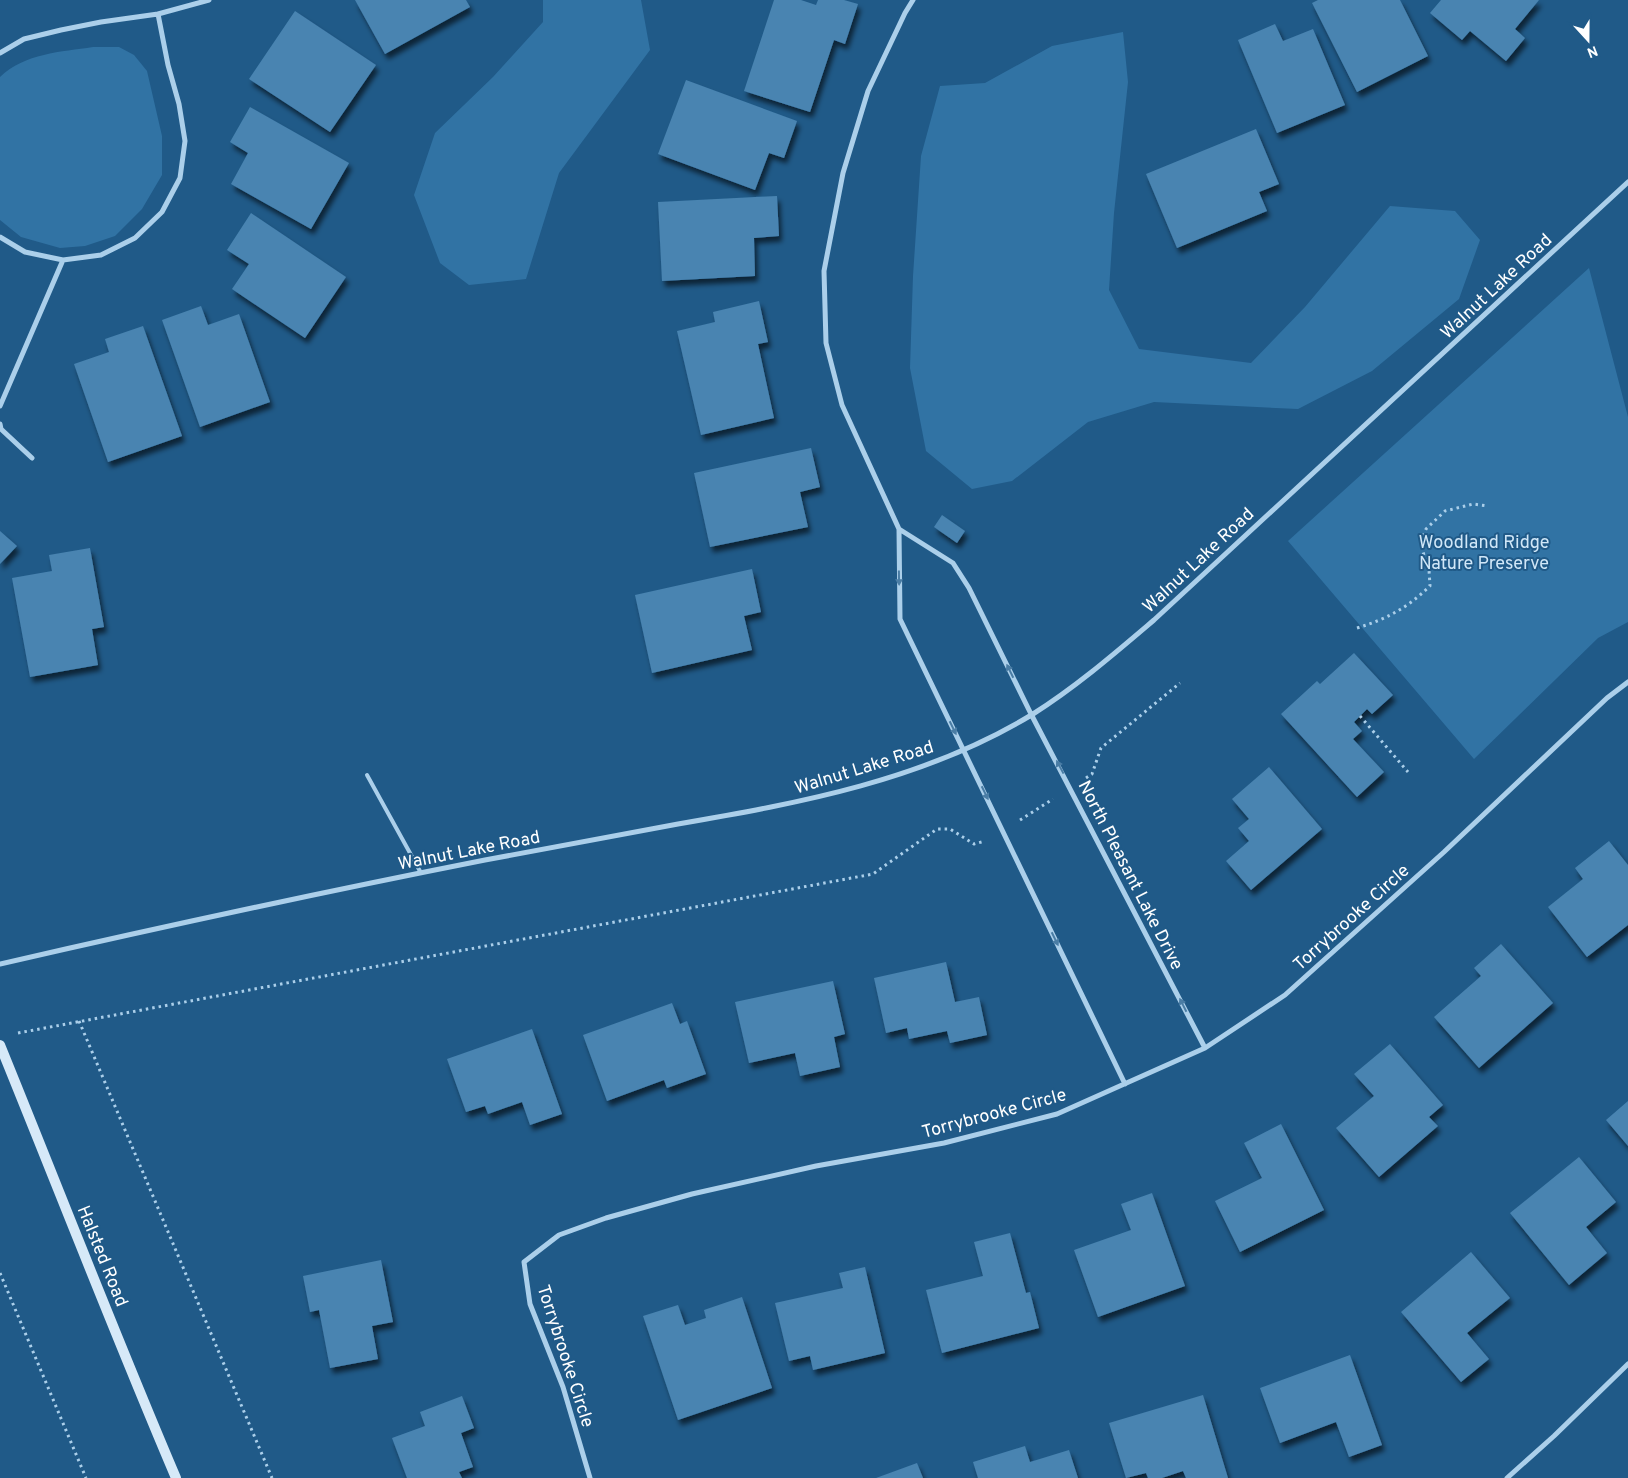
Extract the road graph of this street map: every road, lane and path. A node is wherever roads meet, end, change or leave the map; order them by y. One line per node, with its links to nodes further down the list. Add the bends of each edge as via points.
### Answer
1 (209, 0): 3 (street)
2 (913, 0): 12 (street, via 868,90 843,174 824,271 826,344 842,404)
3 (158, 14): 4 (street, via 52,32 24,39); 7 (street, via 185,141 180,178 162,212 135,238 101,255)
4 (0, 53)
5 (1628, 182): 16 (street, Walnut Lake Road, via 1154,620 1090,674)
6 (0, 237): 7 (street, via 25,252)
7 (63, 260): 8 (street)
8 (0, 406)
9 (0, 424): 10 (street, via 1,429)
10 (32, 458)
11 (1488, 506): 13 (path, via 1473,504 1445,511 1426,529 1422,539 1430,586 1394,614)
12 (899, 529): 16 (street, North Pleasant Lake Drive, one-way to 12, via 969,588 953,563); 18 (street, one-way to 18, via 900,619)
13 (1357, 628)
14 (1628, 682): 28 (street, Torrybrooke Circle, via 1285,995)
15 (1180, 683): 21 (path, via 1100,748 1092,774)
16 (1031, 714): 18 (street, Walnut Lake Road); 21 (street, North Pleasant Lake Drive, one-way to 16)
17 (1360, 716): 19 (path)
18 (963, 749): 22 (street, one-way to 22); 23 (street, Walnut Lake Road, via 915,769 840,792)
19 (1408, 772)
20 (367, 775): 23 (lane)
21 (1071, 788): 22 (path); 28 (street, North Pleasant Lake Drive, one-way to 21)
22 (1003, 831): 25 (path, via 974,844 950,829 936,829 873,874); 29 (street, one-way to 29)
23 (421, 873): 24 (street, Walnut Lake Road)
24 (0, 964)
25 (79, 1021): 26 (path); 34 (path)
26 (36, 1030)
27 (0, 1046): 33 (street, Halsted Road)
28 (1205, 1048): 29 (street, Torrybrooke Circle)
29 (1125, 1084): 35 (street, Torrybrooke Circle, via 1057,1114 944,1143 816,1166 692,1194 559,1235 524,1262 530,1304 563,1387)
30 (0, 1273): 32 (path)
31 (1628, 1364): 36 (street)
32 (86, 1478)
33 (176, 1478)
34 (272, 1478)
35 (590, 1478)
36 (1507, 1478)

